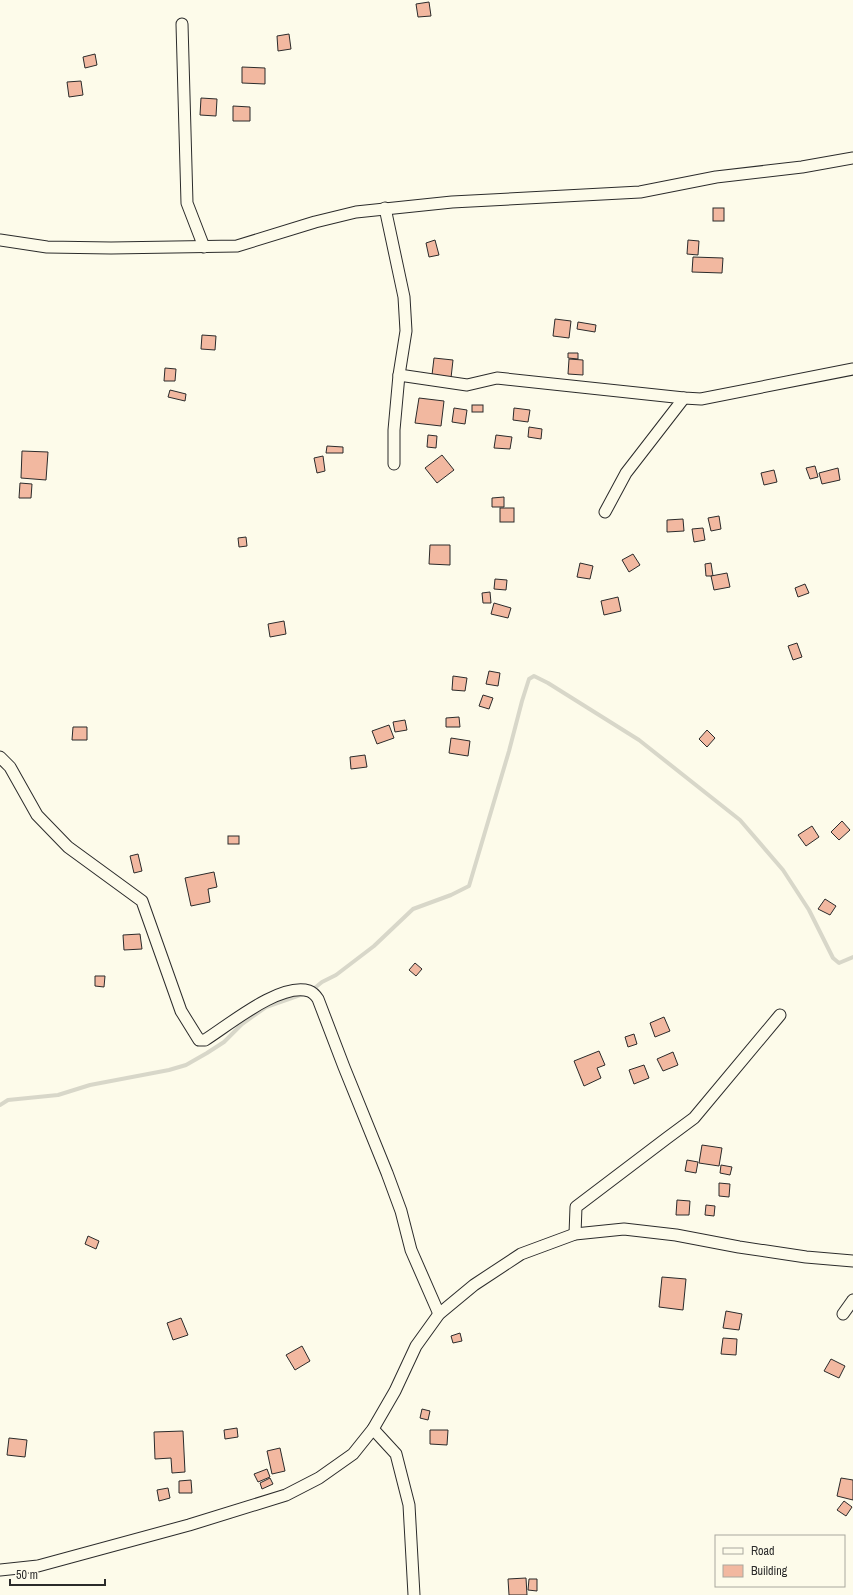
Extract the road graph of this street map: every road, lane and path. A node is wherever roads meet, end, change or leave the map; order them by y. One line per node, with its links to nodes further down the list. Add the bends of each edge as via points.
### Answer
1 (182, 24): 5 (street, via 187,203)
2 (853, 158): 3 (street, via 802,168 716,177 640,192)
3 (385, 208): 5 (street, via 315,222 238,246); 7 (street, via 404,297 406,331)
4 (0, 240): 5 (street, via 47,247)
5 (204, 247)
6 (853, 369): 8 (street, via 701,399)
7 (399, 374): 8 (street, via 467,385 497,378); 9 (street)
8 (684, 398): 10 (street, via 626,473)
9 (394, 464)
10 (606, 512)
11 (0, 757): 16 (street, via 10,767 37,815 68,847 142,901 181,1011 199,1040 205,1040 269,998 302,990 310,992 318,999 387,1173 401,1211 411,1250)
12 (780, 1015): 13 (street, via 694,1118 576,1207)
13 (575, 1234): 14 (street, via 624,1229 806,1257); 16 (street, via 521,1254 474,1285)
14 (853, 1261)
15 (853, 1300): 17 (street)
16 (439, 1314): 18 (street, via 416,1346 395,1391)
17 (843, 1314)
18 (372, 1429): 19 (street, via 353,1454 319,1478 286,1495 189,1525 38,1566); 20 (street, via 396,1454 409,1505)
19 (0, 1570)
20 (414, 1595)

